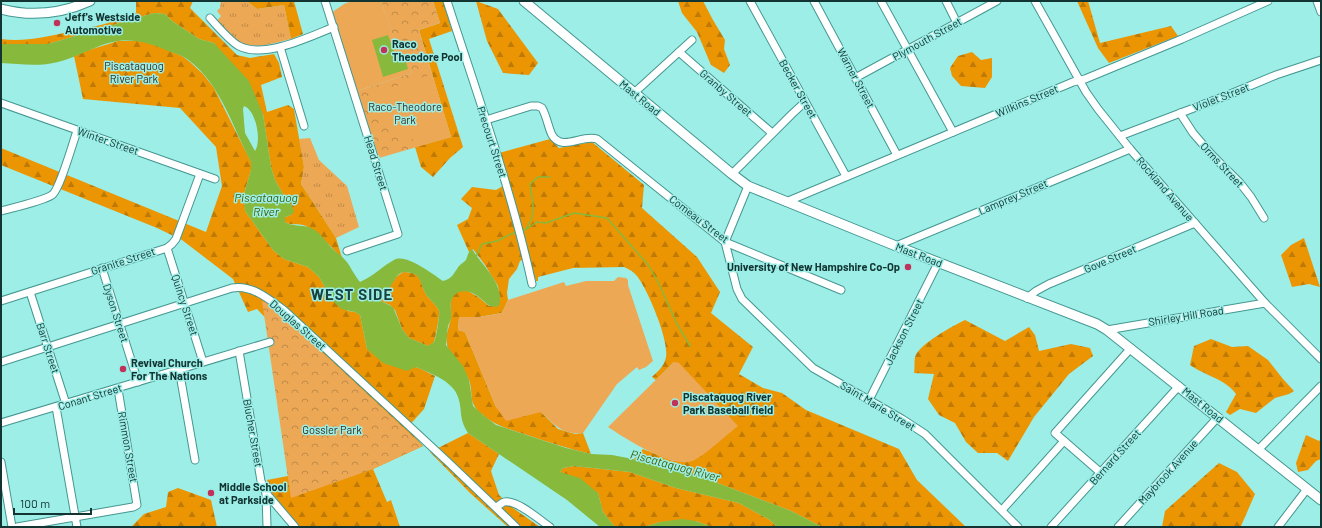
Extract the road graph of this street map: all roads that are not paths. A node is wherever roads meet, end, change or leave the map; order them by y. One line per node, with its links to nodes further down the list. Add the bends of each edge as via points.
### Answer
1 (90, 1): 14 (main road, via 54,13 30,14)
2 (325, 1): 18 (street, Head Street)
3 (447, 1): 30 (street, Precourt Street)
4 (524, 1): 26 (main road, Mast Road)
5 (750, 1): 27 (street, Becker Street)
6 (814, 1): 24 (street, Warner Street)
7 (881, 1): 21 (street)
8 (946, 1): 17 (street)
9 (996, 1): 17 (street, Plymouth Street)
10 (1035, 1): 25 (street, Rockland Avenue)
11 (1268, 1): 13 (street, Wilkins Street)
12 (1317, 1): 15 (street)
13 (1257, 3): 25 (street, Wilkins Street, via 1195,34)
14 (1, 9)
15 (1321, 12)
16 (210, 18): 20 (street, via 238,46 250,51)
17 (958, 23): 21 (street, Plymouth Street)
18 (334, 28): 20 (street); 50 (street, Head Street, via 398,234)
19 (692, 40): 22 (street)
20 (280, 47): 31 (street)
21 (908, 50): 24 (street, Plymouth Street); 33 (street)
22 (679, 52): 26 (street); 34 (street, Granby Street)
23 (1321, 60): 29 (street, Violet Street)
24 (857, 77): 37 (street, Warner Street)
25 (1079, 80): 33 (street, Wilkins Street); 35 (street, Rockland Avenue)
26 (634, 93): 39 (main road, Mast Road)
27 (805, 102): 34 (street); 40 (street, Becker Street)
28 (1, 103): 32 (street, Winter Street)
29 (1180, 113): 35 (street, Violet Street); 45 (street, Orms Street, via 1193,133 1252,197)
30 (486, 120): 47 (street, Comeau Street, via 531,106 542,108 553,137 558,141 566,143 592,137 601,142); 53 (street, Precourt Street, via 504,176)
31 (304, 126)
32 (77, 131): 38 (street, Winter Street); 44 (street, via 54,193)
33 (953, 132): 37 (street, Wilkins Street)
34 (772, 133): 39 (street)
35 (1120, 136): 36 (street, Rockland Avenue)
36 (1130, 148): 46 (street, Rockland Avenue); 48 (street, Lamprey Street)
37 (897, 155): 40 (street, Wilkins Street)
38 (200, 174): 41 (street, Winter Street); 49 (street, Granite Street, via 176,239)
39 (732, 174): 42 (main road, Mast Road)
40 (846, 176): 43 (street, Wilkins Street)
41 (215, 179)
42 (748, 186): 43 (main road, Mast Road); 47 (street)
43 (786, 202): 48 (main road, Mast Road)
44 (1, 211)
45 (1264, 218)
46 (1195, 223): 56 (street, Gove Street, via 1049,284); 58 (street, Rockland Avenue)
47 (725, 242): 54 (street, Comeau Street); 74 (street, Saint Marie Street, via 742,299 808,364)
48 (896, 246): 51 (main road, Mast Road)
49 (167, 248): 52 (street, Granite Street); 59 (street, Quincy Street)
50 (347, 251)
51 (938, 263): 56 (main road, Mast Road); 74 (street, Jackson Street)
52 (102, 268): 55 (street, Granite Street); 60 (street, Dyson Street)
53 (532, 284)
54 (841, 290)
55 (30, 292): 57 (street, Granite Street); 63 (street, Barr Street)
56 (1027, 298): 61 (main road, Mast Road)
57 (1, 301)
58 (1265, 303): 61 (street, Shirley Hill Road); 66 (street, Rockland Avenue)
59 (185, 304): 60 (street, Douglas Street); 68 (street, Quincy Street); 88 (street, Douglas Street, via 232,288 244,287 270,300 294,319)
60 (120, 324): 63 (street, Douglas Street); 70 (street, Dyson Street)
61 (1107, 330): 64 (main road, Mast Road)
62 (270, 342): 65 (street, Conant Street)
63 (48, 347): 67 (street, Douglas Street); 75 (street, Barr Street)
64 (1131, 348): 71 (main road, Mast Road); 79 (street, via 1055,432)
65 (239, 351): 68 (street, Conant Street); 86 (street, Blucher Street, via 261,481)
66 (1321, 359)
67 (1, 362)
68 (203, 362): 69 (street, Conant Street)
69 (179, 369): 70 (street, Conant Street); 81 (street)
70 (138, 382): 73 (street, Conant Street)
71 (1179, 386): 77 (main road, Mast Road); 83 (street, Bernard Street)
72 (1321, 386): 80 (street)
73 (118, 389): 75 (street, Conant Street); 90 (street, Rimmon Street, via 137,505)
74 (869, 400): 89 (street, Saint Marie Street, via 925,434)
75 (66, 404): 76 (street, Conant Street)
76 (56, 407): 78 (street, Conant Street); 90 (street)
77 (1218, 417): 80 (main road, Mast Road); 100 (street, Maybrook Avenue)
78 (1, 423)
79 (1064, 441): 83 (street); 89 (street)
80 (1258, 450): 85 (main road, Mast Road)
81 (195, 460)
82 (1, 462): 84 (street)
83 (1101, 473): 99 (street, Bernard Street)
84 (3, 487): 91 (street)
85 (1307, 489): 87 (main road, Mast Road); 101 (street)
86 (266, 493): 94 (street); 95 (street, Blucher Street)
87 (1321, 500)
88 (496, 507): 96 (street, Douglas Street); 97 (street, via 505,502 512,502)
89 (1002, 510): 98 (street, Saint Marie Street)
90 (75, 517): 92 (street); 93 (street)
91 (12, 527)
92 (17, 527)
93 (77, 527)
94 (267, 527)
95 (295, 527)
96 (516, 527)
97 (550, 527)
98 (1018, 527)
99 (1051, 527)
100 (1118, 527)
101 (1278, 527)

